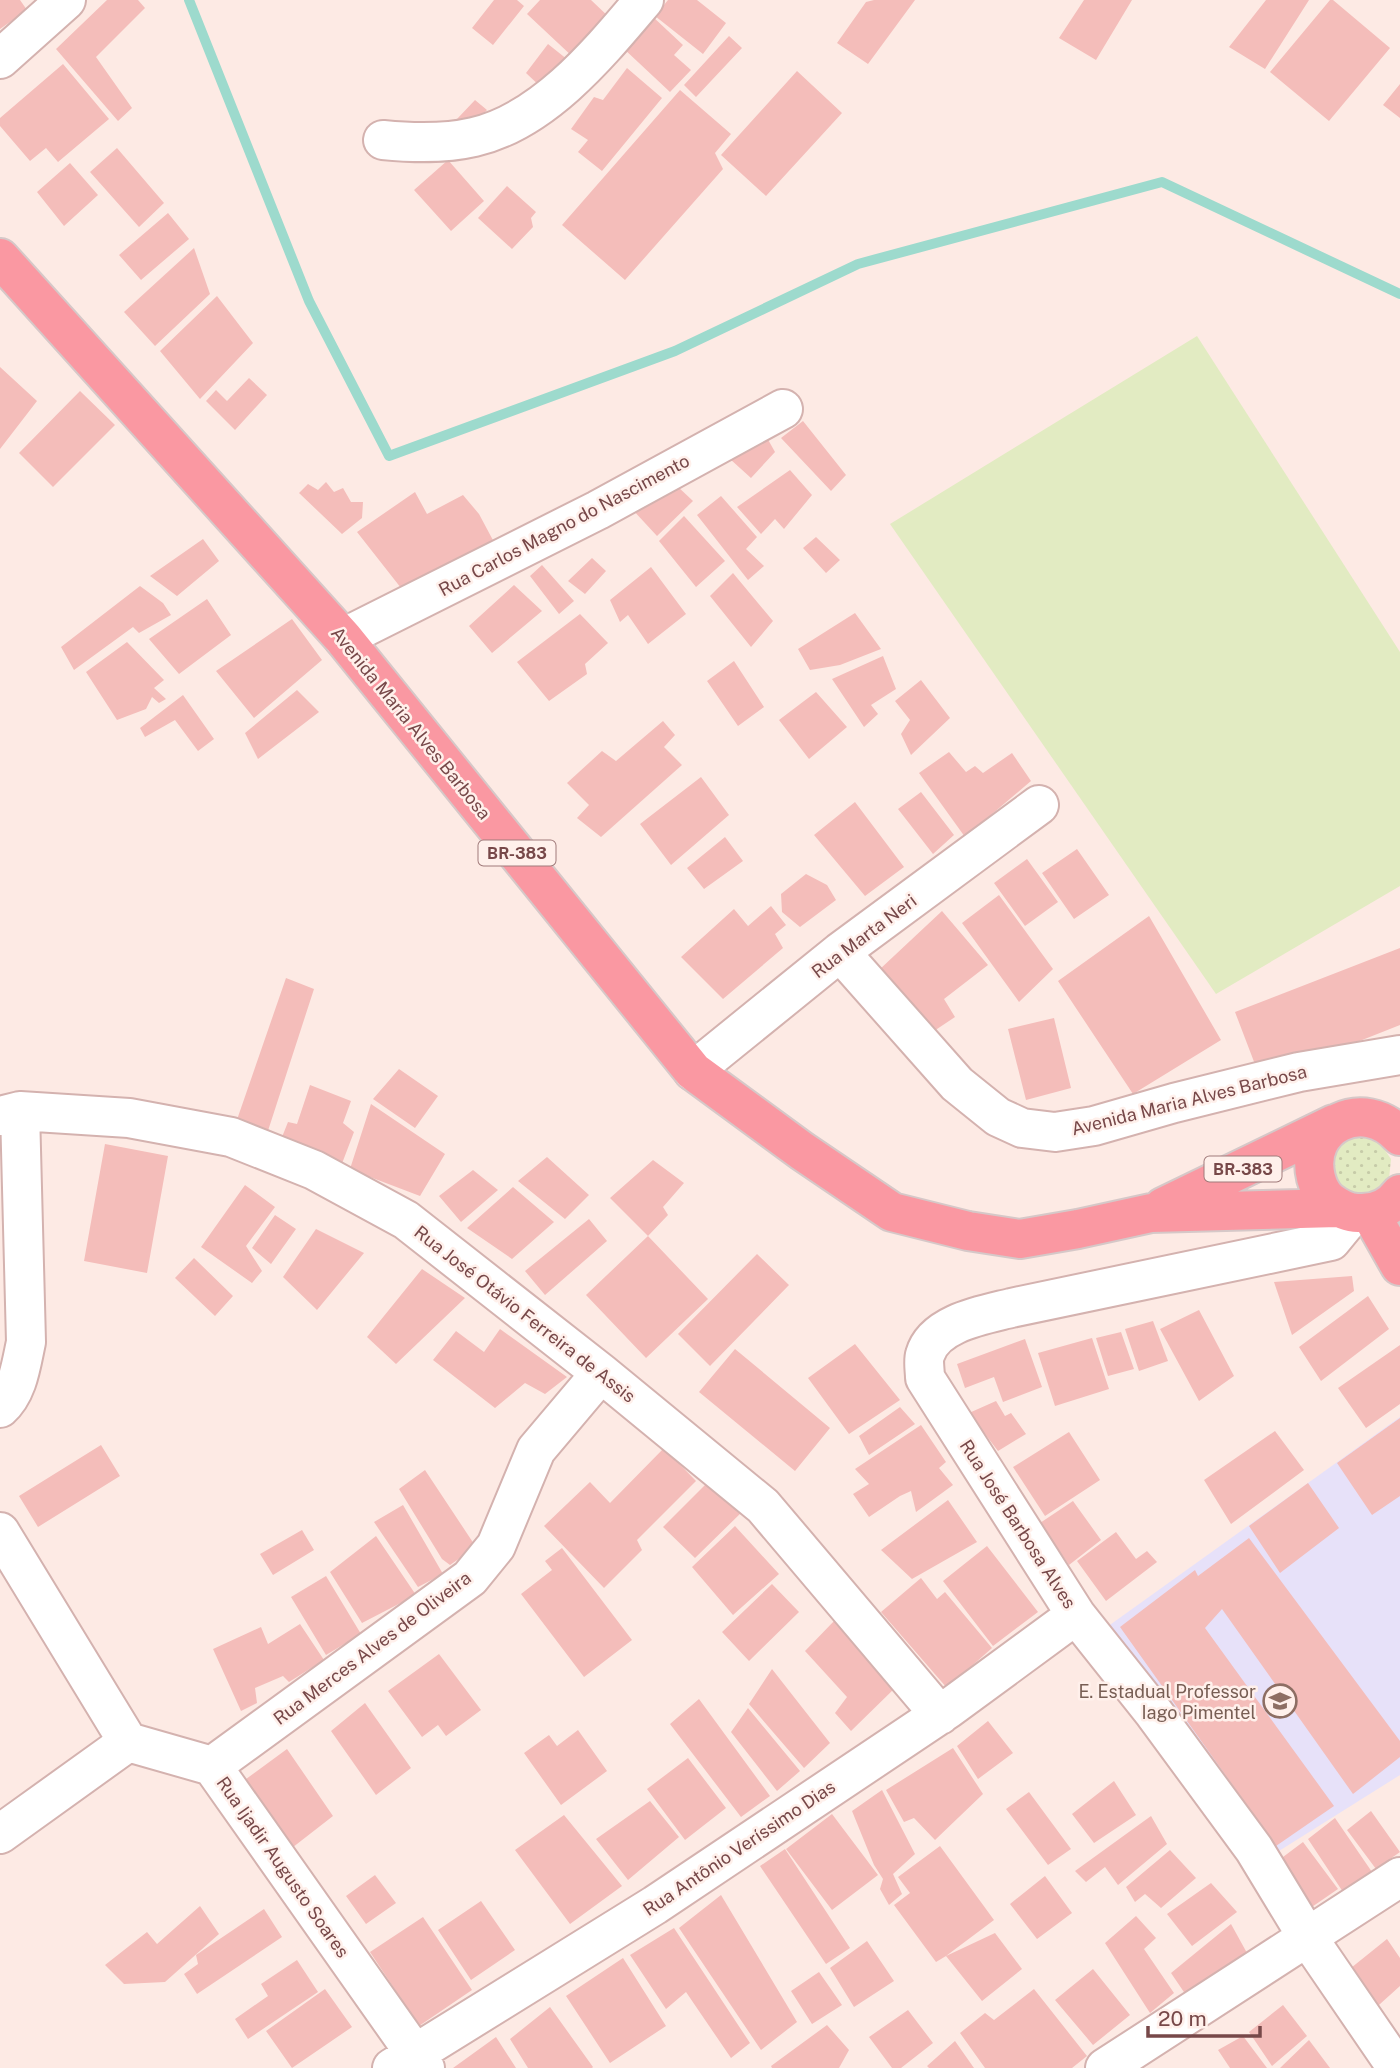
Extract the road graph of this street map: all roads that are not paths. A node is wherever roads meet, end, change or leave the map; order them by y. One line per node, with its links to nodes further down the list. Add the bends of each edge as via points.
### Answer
1 (66, 0): 3 (street)
2 (644, 0): 4 (street, via 569,83 524,116 476,137 424,143)
3 (0, 60)
4 (383, 141)
5 (0, 258): 7 (highway, Avenida Maria Alves Barbosa / BR-383)
6 (783, 408): 7 (street, Rua Carlos Magno do Nascimento, via 575,522)
7 (343, 638): 11 (highway, Avenida Maria Alves Barbosa / BR-383)
8 (1039, 805): 9 (street, Rua Marta Neri)
9 (840, 952): 10 (street, Avenida Maria Alves Barbosa, via 957,1084 998,1117 1022,1128 1055,1132 1094,1126 1299,1072); 11 (street, Rua Marta Neri)
10 (1400, 1055)
11 (693, 1071): 17 (highway, Avenida Maria Alves Barbosa / BR-383, via 892,1212 1020,1239)
12 (1400, 1098): 14 (highway, Avenida Maria Alves Barbosa / BR-383)
13 (10, 1113): 19 (street, Rua José Otávio Ferreira de Assis, via 129,1118 232,1137 314,1170 407,1220); 20 (street, via 26,1342 18,1379)
14 (1348, 1120): 15 (highway, via 1377,1118); 16 (highway, BR-383, via 1322,1136 1313,1167 1325,1198); 17 (highway, Avenida Maria Alves Barbosa / BR-383)
15 (1400, 1136)
16 (1365, 1207): 17 (highway, Avenida Maria Alves Barbosa / BR-383); 18 (highway, BR-383); 22 (street, Rua José Barbosa Alves, via 1331,1241 1011,1308 937,1333 925,1355 925,1378)
17 (1151, 1213)
18 (1400, 1266)
19 (601, 1373): 23 (street, Rua José Otávio Ferreira de Assis, via 763,1506); 25 (street, Rua Merces Alves de Oliveira, via 536,1450 496,1546 470,1578)
20 (0, 1408)
21 (0, 1532): 24 (street)
22 (1076, 1615): 23 (street, Rua Antônio Veríssimo Dias); 28 (street, Rua José Barbosa Alves, via 1254,1849)
23 (940, 1715): 29 (street, Rua Antônio Veríssimo Dias)
24 (128, 1742): 25 (street, Rua Ijadir Augusto Soares); 26 (street)
25 (212, 1766): 29 (street, Rua Ijadir Augusto Soares, via 341,1950)
26 (0, 1834)
27 (1400, 1877): 28 (street)
28 (1308, 1938): 30 (street); 31 (street, Rua José Barbosa Alves)
29 (411, 2063)
30 (1105, 2068)
31 (1397, 2068)

